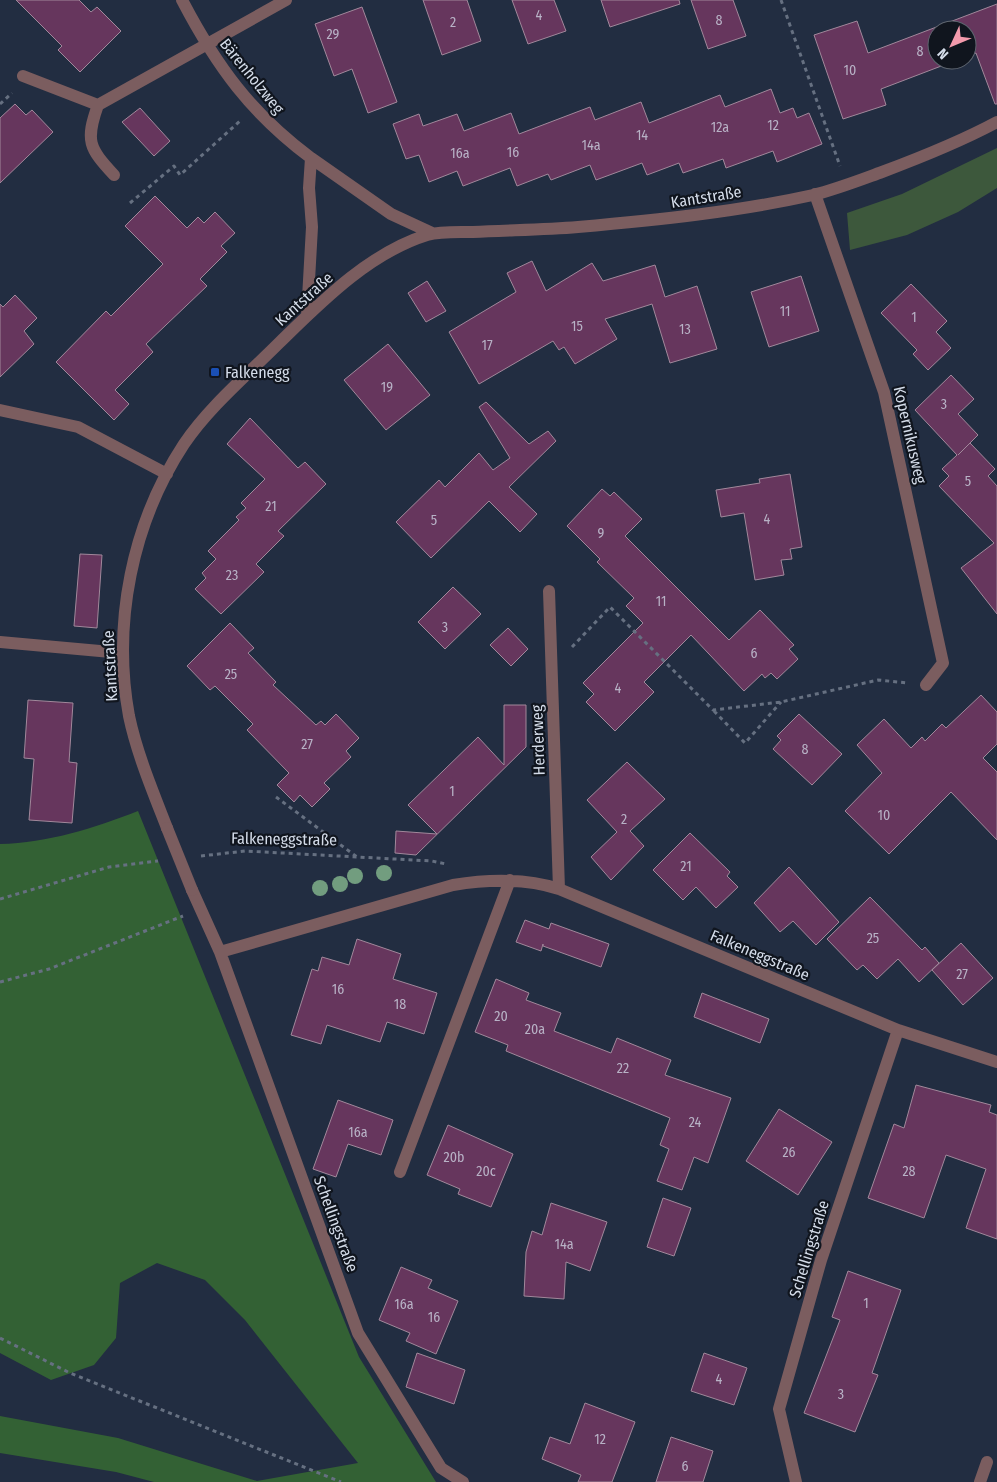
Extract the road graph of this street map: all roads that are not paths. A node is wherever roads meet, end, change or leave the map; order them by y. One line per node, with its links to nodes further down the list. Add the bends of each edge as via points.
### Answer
1 (182, 0): 3 (street, Bärenholzweg)
2 (286, 0): 3 (street)
3 (205, 44): 5 (street); 7 (street, Bärenholzweg, via 253,108)
4 (23, 76): 5 (street)
5 (98, 105): 8 (street, via 89,129 96,155)
6 (997, 122): 9 (street, Kantstraße, via 954,145)
7 (311, 158): 10 (street, Bärenholzweg, via 391,214); 11 (street, via 312,226)
8 (114, 175)
9 (815, 194): 10 (street, Kantstraße, via 686,218 549,229); 17 (street, Kopernikusweg, via 884,392 943,663)
10 (432, 233): 11 (street, Kantstraße, via 407,242 363,269)
11 (307, 316): 13 (street, Kantstraße, via 205,420 186,442)
12 (0, 410): 13 (street, via 78,427)
13 (167, 474): 16 (street, Kantstraße, via 143,528 134,558)
14 (549, 591): 19 (street, Herderweg)
15 (0, 642): 16 (street)
16 (122, 654): 20 (street, Kantstraße, bridge, via 130,718 148,778)
17 (926, 685)
18 (510, 880): 19 (street, Falkeneggstraße, via 535,882); 20 (street, Falkeneggstraße, via 476,881 445,887); 23 (street)
19 (559, 889): 21 (street, Falkeneggstraße)
20 (220, 952): 25 (street, Schellingstraße, via 358,1333 441,1468)
21 (898, 1030): 22 (street, Falkeneggstraße); 26 (street, Schellingstraße, via 821,1260 779,1409)
22 (997, 1062)
23 (400, 1172)
24 (987, 1462): 27 (street)
25 (463, 1482)
26 (796, 1482)
27 (980, 1482)

